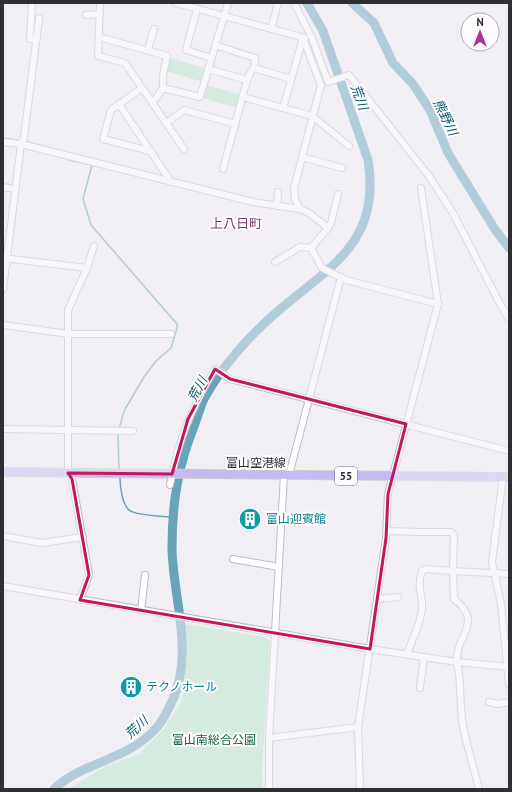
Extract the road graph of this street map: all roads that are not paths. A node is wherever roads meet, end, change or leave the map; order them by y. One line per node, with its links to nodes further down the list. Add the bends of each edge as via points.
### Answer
1 (32, 3): 17 (street, via 30,39)
2 (100, 3): 8 (street)
3 (176, 3): 7 (street)
4 (228, 3): 10 (street)
5 (278, 3): 13 (street)
6 (294, 3): 16 (street)
7 (197, 9): 10 (street); 20 (street, via 186,50)
8 (100, 14): 9 (street); 14 (street)
9 (86, 15)
10 (224, 16): 13 (street); 18 (street)
11 (39, 18): 17 (street)
12 (154, 29): 19 (street)
13 (271, 29): 15 (street)
14 (99, 37): 19 (street); 25 (street, via 98,56 125,63)
15 (303, 38): 16 (street); 23 (street); 31 (street, via 321,85)
16 (312, 38): 59 (street, via 328,82 349,75 429,176 453,213)
17 (37, 39): 35 (street)
18 (215, 46): 20 (street); 21 (street, via 256,58)
19 (148, 50): 26 (street, via 167,56)
20 (212, 58): 22 (street)
21 (254, 68): 23 (street); 24 (street)
22 (208, 70): 24 (street); 26 (street, via 200,97)
23 (291, 79): 30 (street)
24 (248, 80): 27 (street)
25 (142, 88): 28 (street); 29 (street)
26 (163, 88): 28 (street)
27 (243, 97): 30 (street); 33 (street)
28 (152, 102): 32 (street)
29 (119, 104): 38 (street); 38 (street, via 111,110 103,139)
30 (282, 108): 31 (street)
31 (312, 116): 36 (street); 39 (street)
32 (166, 123): 33 (street, via 184,110); 37 (street)
33 (236, 124): 41 (street)
34 (3, 142): 35 (street)
35 (21, 144): 42 (street); 44 (street)
36 (349, 146)
37 (184, 149)
38 (150, 151): 42 (street)
39 (302, 157): 40 (street); 49 (street, via 294,188 295,199)
40 (342, 168)
41 (224, 169)
42 (172, 182): 48 (street)
43 (3, 187): 44 (street)
44 (15, 188): 53 (street)
45 (421, 188): 58 (street)
46 (278, 192): 48 (street)
47 (338, 194): 50 (street)
48 (277, 206): 49 (street)
49 (300, 209): 50 (street)
50 (328, 228): 52 (street)
51 (94, 246): 55 (street)
52 (312, 248): 54 (street, via 300,247); 56 (street, via 322,268)
53 (5, 258): 55 (street); 57 (street)
54 (275, 262)
55 (87, 268): 61 (street, via 68,310)
56 (338, 276): 58 (street); 63 (street)
57 (3, 289)
58 (438, 304): 64 (street)
59 (509, 319)
60 (3, 325): 61 (street)
61 (68, 334): 62 (street); 66 (street)
62 (171, 334)
63 (309, 399): 64 (street); 71 (street, via 230,378 215,369 188,419); 72 (street)
64 (406, 424): 68 (street); 73 (street)
65 (3, 429): 66 (street)
66 (68, 430): 67 (street); 70 (street)
67 (133, 431)
68 (509, 451)
69 (3, 472): 70 (main road, 富山空港線 / 55)
70 (68, 473): 71 (main road, 富山空港線 / 55); 78 (street, via 72,479)
71 (172, 474): 72 (main road, 富山空港線 / 55); 75 (street)
72 (286, 475): 73 (main road, 富山空港線 / 55); 80 (street)
73 (392, 476): 74 (main road, 富山空港線 / 55); 76 (street, via 388,494)
74 (506, 477): 82 (street, via 492,562)
75 (170, 485)
76 (387, 531): 81 (street, via 451,532 454,535); 88 (street)
77 (3, 536): 78 (street, via 42,543)
78 (82, 537): 87 (street, via 88,575)
79 (233, 559): 80 (street)
80 (279, 566): 90 (street)
81 (453, 572): 82 (street); 92 (street, via 425,569 422,571 418,581 421,616); 94 (street, via 454,599 462,606 468,618 468,627 458,649)
82 (495, 574): 83 (street); 95 (street)
83 (509, 574)
84 (145, 575): 89 (street)
85 (3, 586): 87 (street)
86 (398, 597): 88 (street)
87 (80, 600): 89 (street)
88 (377, 600): 91 (street)
89 (141, 610): 90 (street)
90 (275, 633): 91 (street); 101 (street)
91 (370, 648): 92 (street); 100 (street)
92 (407, 654): 93 (street)
93 (424, 657): 94 (street); 97 (street)
94 (457, 662): 95 (street); 104 (street, via 464,726)
95 (508, 667): 96 (street)
96 (509, 684)
97 (420, 688)
98 (489, 702): 99 (street)
99 (509, 702)
100 (358, 727): 101 (street); 103 (street)
101 (269, 738): 102 (street)
102 (269, 789)
103 (360, 789)
104 (479, 789)

